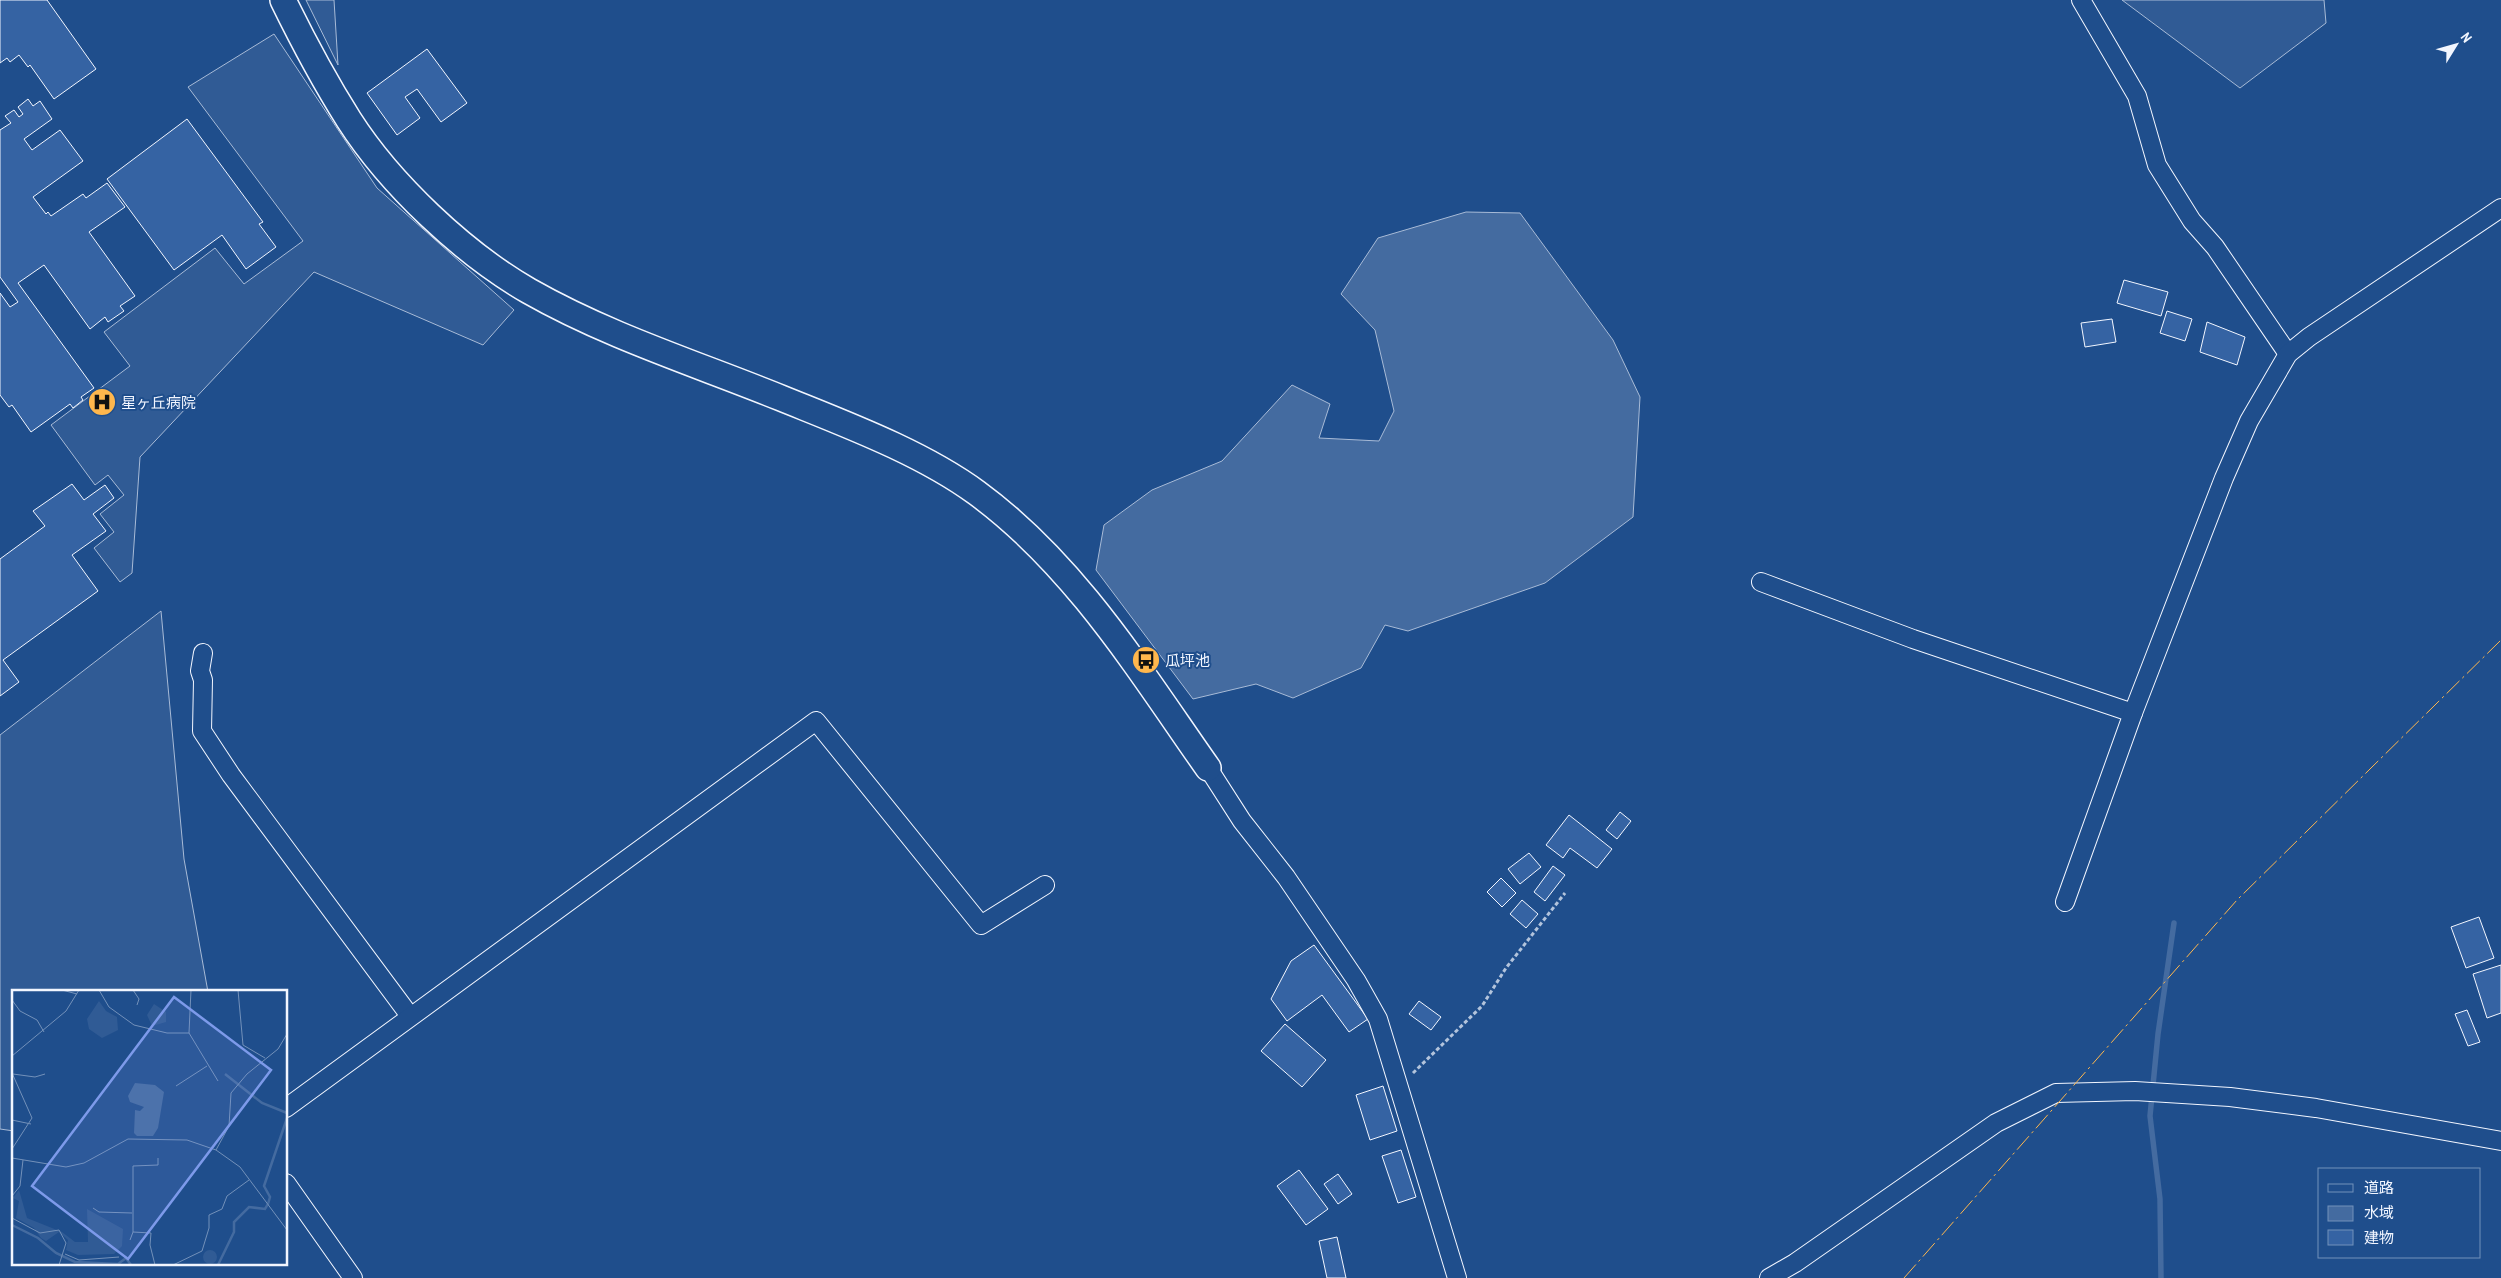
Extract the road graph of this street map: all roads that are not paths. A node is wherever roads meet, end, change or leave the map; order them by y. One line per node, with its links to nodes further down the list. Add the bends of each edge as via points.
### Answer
1 (283, 0): 8 (street, via 350,121 383,166 478,257 529,291 620,335 819,414 931,463 976,492 1055,560 1120,642)
2 (2081, 0): 4 (street, via 2137,96 2157,165 2192,221)
3 (2501, 208): 4 (street, via 2309,336)
4 (2288, 354): 7 (street, via 2249,422 2224,478)
5 (1761, 582): 7 (street, via 1913,639)
6 (203, 653): 11 (street, via 200,671 203,680 202,731 231,775)
7 (2133, 713): 10 (street)
8 (1208, 768): 16 (street, via 1242,821 1286,877 1378,1019)
9 (1045, 886): 11 (street, via 981,925 816,721)
10 (2065, 902)
11 (410, 1016): 12 (street)
12 (288, 1107)
13 (2501, 1141): 17 (street, via 2316,1108 2230,1097 2135,1091 2056,1093 1996,1123)
14 (288, 1186): 15 (street)
15 (353, 1278)
16 (1457, 1278)
17 (1769, 1278)

